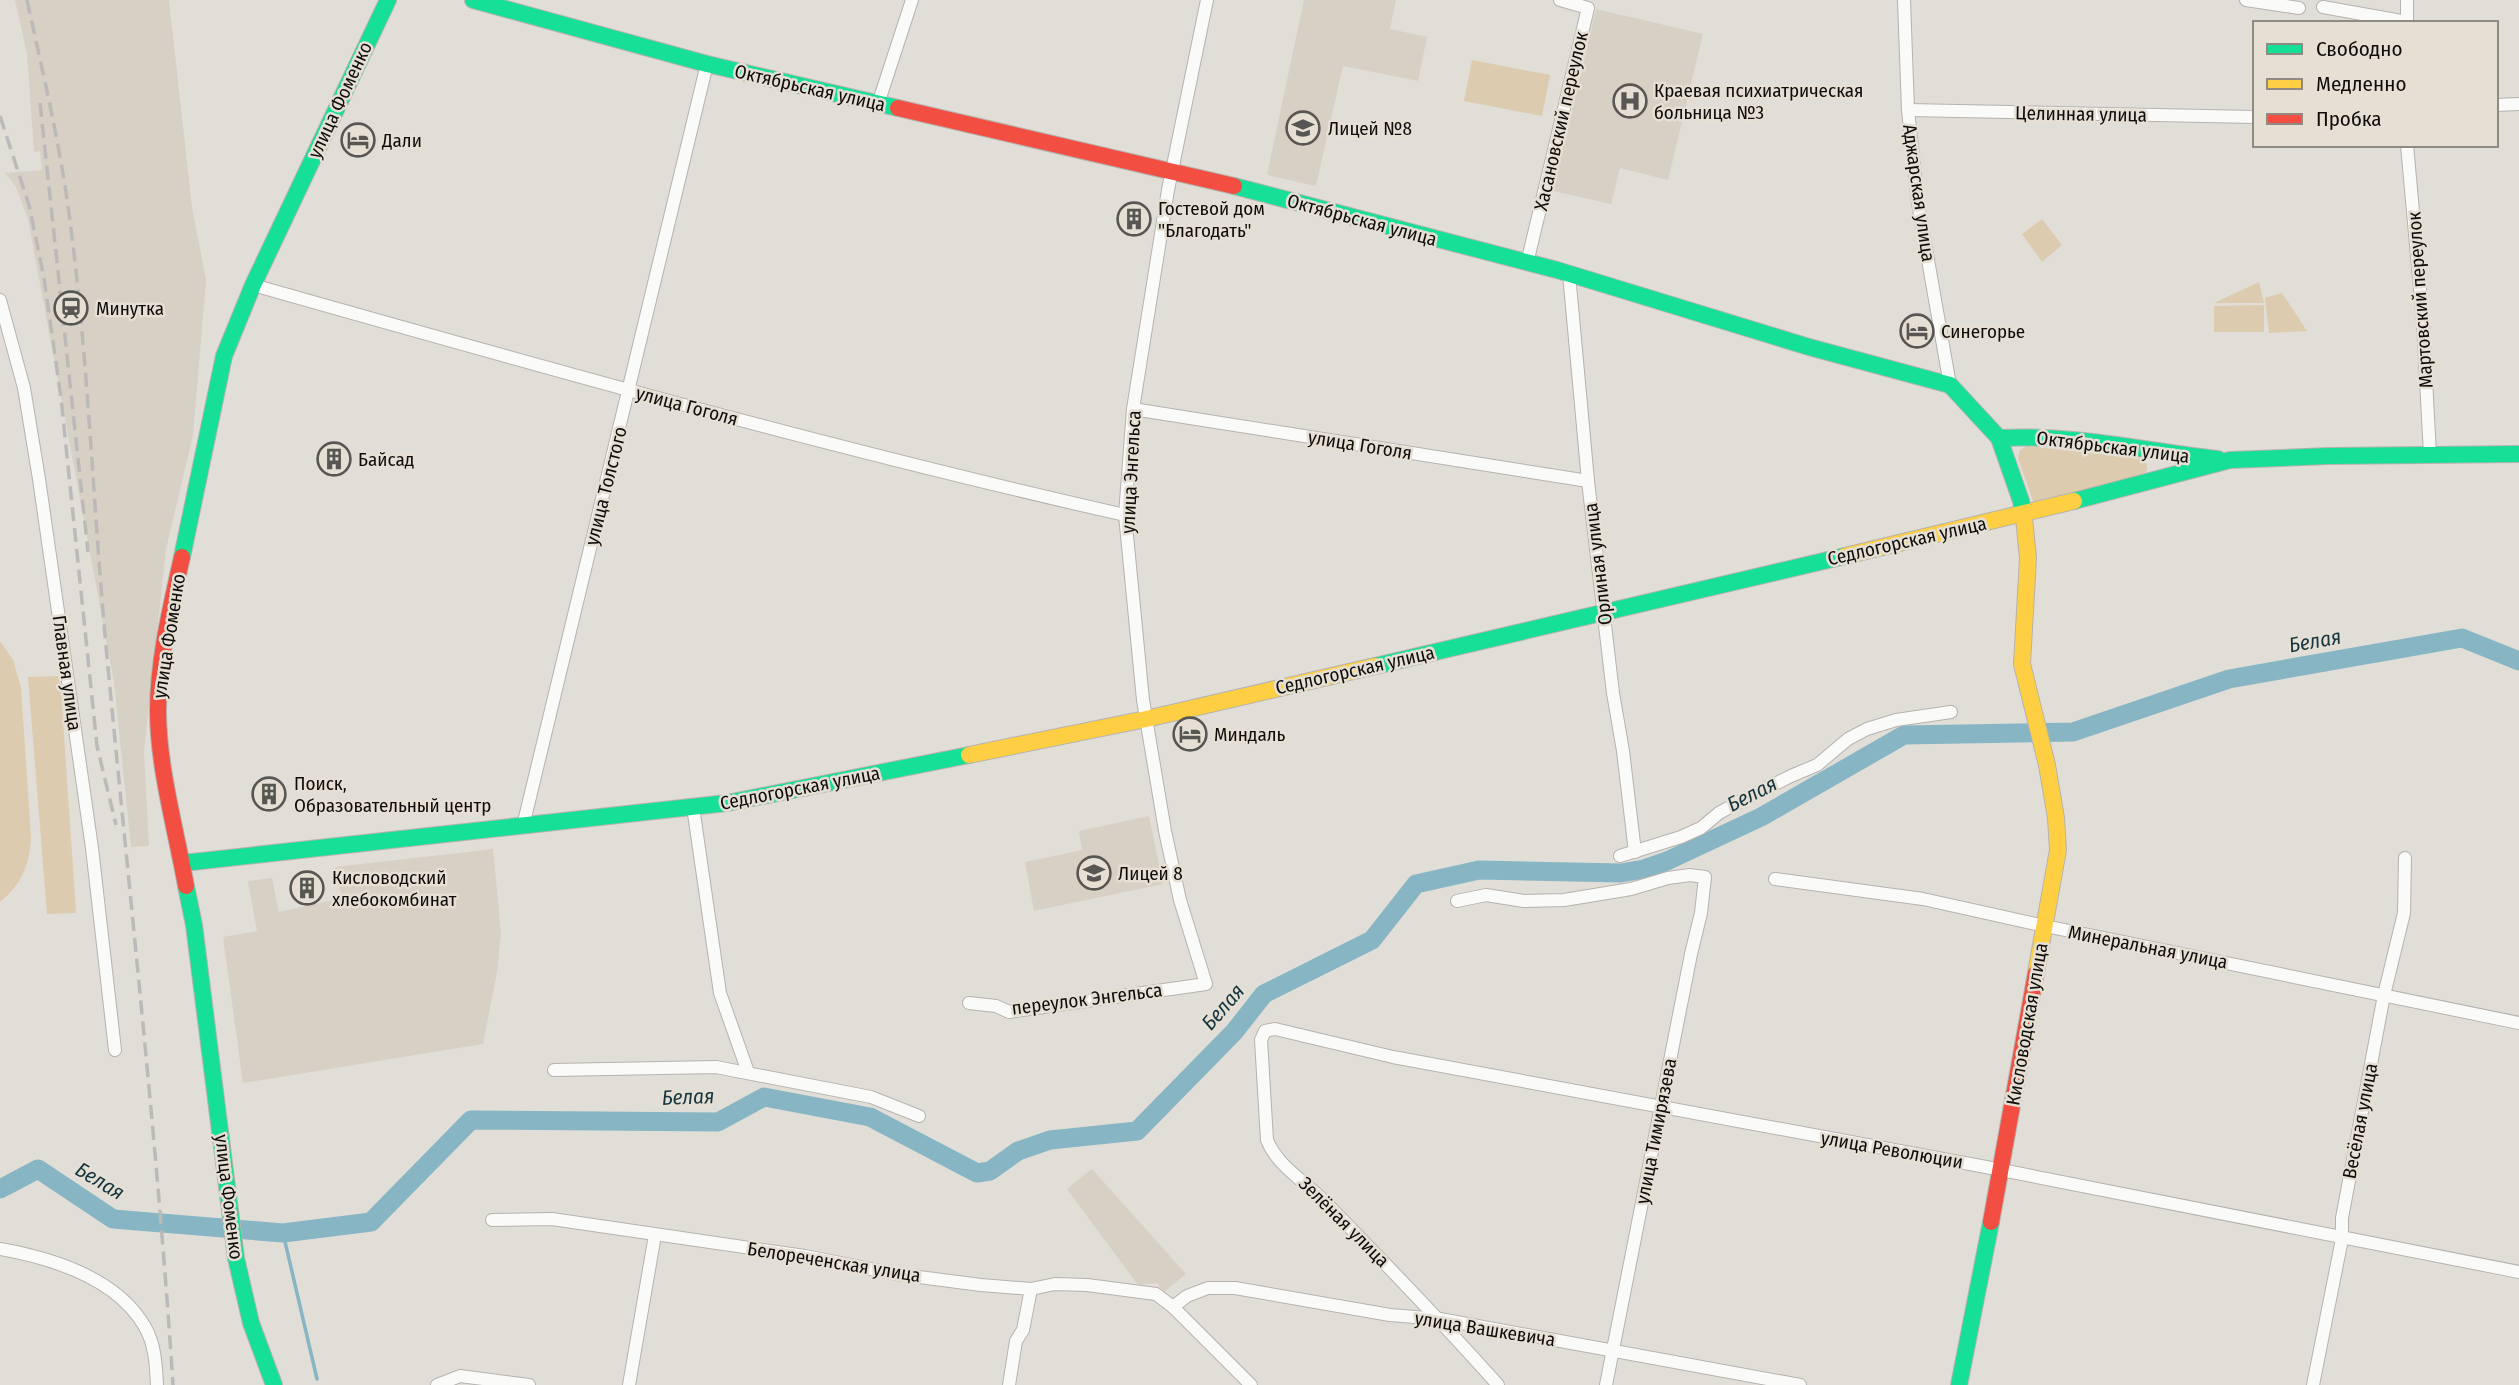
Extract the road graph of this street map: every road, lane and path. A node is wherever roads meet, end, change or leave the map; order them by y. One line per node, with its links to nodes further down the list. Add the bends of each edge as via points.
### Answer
1 (387, 0): 23 (street, улица Фоменко)
2 (473, 0): 13 (street, Октябрьская улица)
3 (912, 0): 14 (street)
4 (1207, 0): 20 (street, улица Энгельса)
5 (1560, 0): 21 (street, Хасановский переулок, via 1588,8)
6 (1904, 0): 17 (street, Аджарская улица)
7 (2246, 0): 10 (street)
8 (2407, 0): 12 (street)
9 (2323, 7): 11 (street)
10 (2299, 8)
11 (2401, 21)
12 (2407, 21)
13 (707, 64): 14 (street, Октябрьская улица); 26 (street, улица Толстого)
14 (878, 104): 20 (street, Октябрьская улица)
15 (2519, 104): 16 (street)
16 (2498, 105)
17 (1908, 110): 18 (street, Целинная улица); 25 (street, Аджарская улица, via 1918,203)
18 (2253, 117)
19 (2407, 147): 30 (street, Мартовский переулок)
20 (1172, 170): 21 (street, Октябрьская улица); 27 (street, улица Энгельса)
21 (1527, 263): 22 (street, Октябрьская улица)
22 (1569, 274): 25 (street, Октябрьская улица); 32 (street, Орлиная улица)
23 (253, 285): 26 (street, улица Гоголя); 43 (street, улица Фоменко, via 224,356 160,670 160,747)
24 (0, 300): 52 (street, Главная улица, via 24,387 35,453 92,848)
25 (1950, 385): 28 (street)
26 (630, 391): 33 (street, улица Гоголя, via 964,479); 39 (street, улица Толстого)
27 (1133, 409): 32 (street, улица Гоголя); 33 (street, улица Энгельса)
28 (1999, 438): 31 (street, Октябрьская улица, via 2040,435); 34 (street)
29 (2519, 454): 30 (street, Седлогорская улица)
30 (2430, 455): 31 (street, Седлогорская улица)
31 (2230, 460): 34 (street, Седлогорская улица)
32 (1588, 481): 35 (street, Орлиная улица)
33 (1125, 514): 37 (street, улица Энгельса)
34 (2023, 514): 35 (street, Седлогорская улица); 46 (street, Кисловодская улица, via 2028,558 2022,664 2047,765 2058,850)
35 (1604, 614): 37 (street, Седлогорская улица); 40 (street, Орлиная улица)
36 (1951, 712): 40 (street, via 1867,729 1817,765 1739,802 1701,828)
37 (1146, 719): 38 (street, Седлогорская улица); 47 (street, улица Энгельса, via 1177,890)
38 (693, 807): 39 (street, Седлогорская улица); 54 (street, via 720,993)
39 (523, 826): 43 (street, Седлогорская улица)
40 (1635, 852): 41 (street)
41 (1620, 856)
42 (2405, 858): 48 (street, Весёлая улица, via 2404,913)
43 (183, 863): 68 (street, улица Фоменко, via 243,1294 258,1350)
44 (1775, 878): 46 (street, Минеральная улица, via 1923,899)
45 (1457, 901): 55 (street, улица Тимирязева, via 1486,895 1524,901 1563,900 1668,878 1705,877 1702,913)
46 (2045, 926): 48 (street, Минеральная улица); 57 (street, Кисловодская улица)
47 (1206, 984): 49 (street, переулок Энгельса, via 1009,1012)
48 (2384, 995): 50 (street, Минеральная улица); 60 (street, Весёлая улица)
49 (969, 1003)
50 (2519, 1023)
51 (1265, 1031): 55 (street, улица Революции, via 1275,1029 1393,1057); 65 (street, Зелёная улица, via 1261,1040 1267,1140 1272,1153)
52 (115, 1050)
53 (554, 1070): 54 (street, via 716,1067)
54 (748, 1072): 56 (street, via 872,1097)
55 (1661, 1107): 57 (street, улица Революции); 66 (street, улица Тимирязева)
56 (919, 1116)
57 (2001, 1170): 60 (street, улица Революции); 77 (street, Кисловодская улица)
58 (492, 1220): 59 (street, Белореченская улица, via 552,1219)
59 (655, 1235): 63 (street, Белореченская улица, via 895,1274); 71 (street)
60 (2342, 1238): 62 (street, улица Революции); 78 (street, Весёлая улица)
61 (0, 1249): 67 (street, via 65,1267 124,1300 146,1327 156,1358)
62 (2519, 1272)
63 (1031, 1289): 64 (street, Белореченская улица, via 1055,1284 1129,1289 1156,1294); 72 (street)
64 (1173, 1307): 65 (street, улица Вашкевича, via 1208,1288 1235,1288 1390,1315); 73 (street, Белореченская улица)
65 (1440, 1319): 66 (street, улица Вашкевича); 74 (street, Зелёная улица)
66 (1614, 1350): 75 (street, улица Тимирязева); 76 (street, улица Вашкевича)
67 (157, 1385)
68 (274, 1385)
69 (437, 1385): 70 (street, via 460,1376)
70 (529, 1385)
71 (629, 1385)
72 (1009, 1385)
73 (1251, 1385)
74 (1498, 1385)
75 (1606, 1385)
76 (1800, 1385)
77 (1959, 1385)
78 (2313, 1385)

